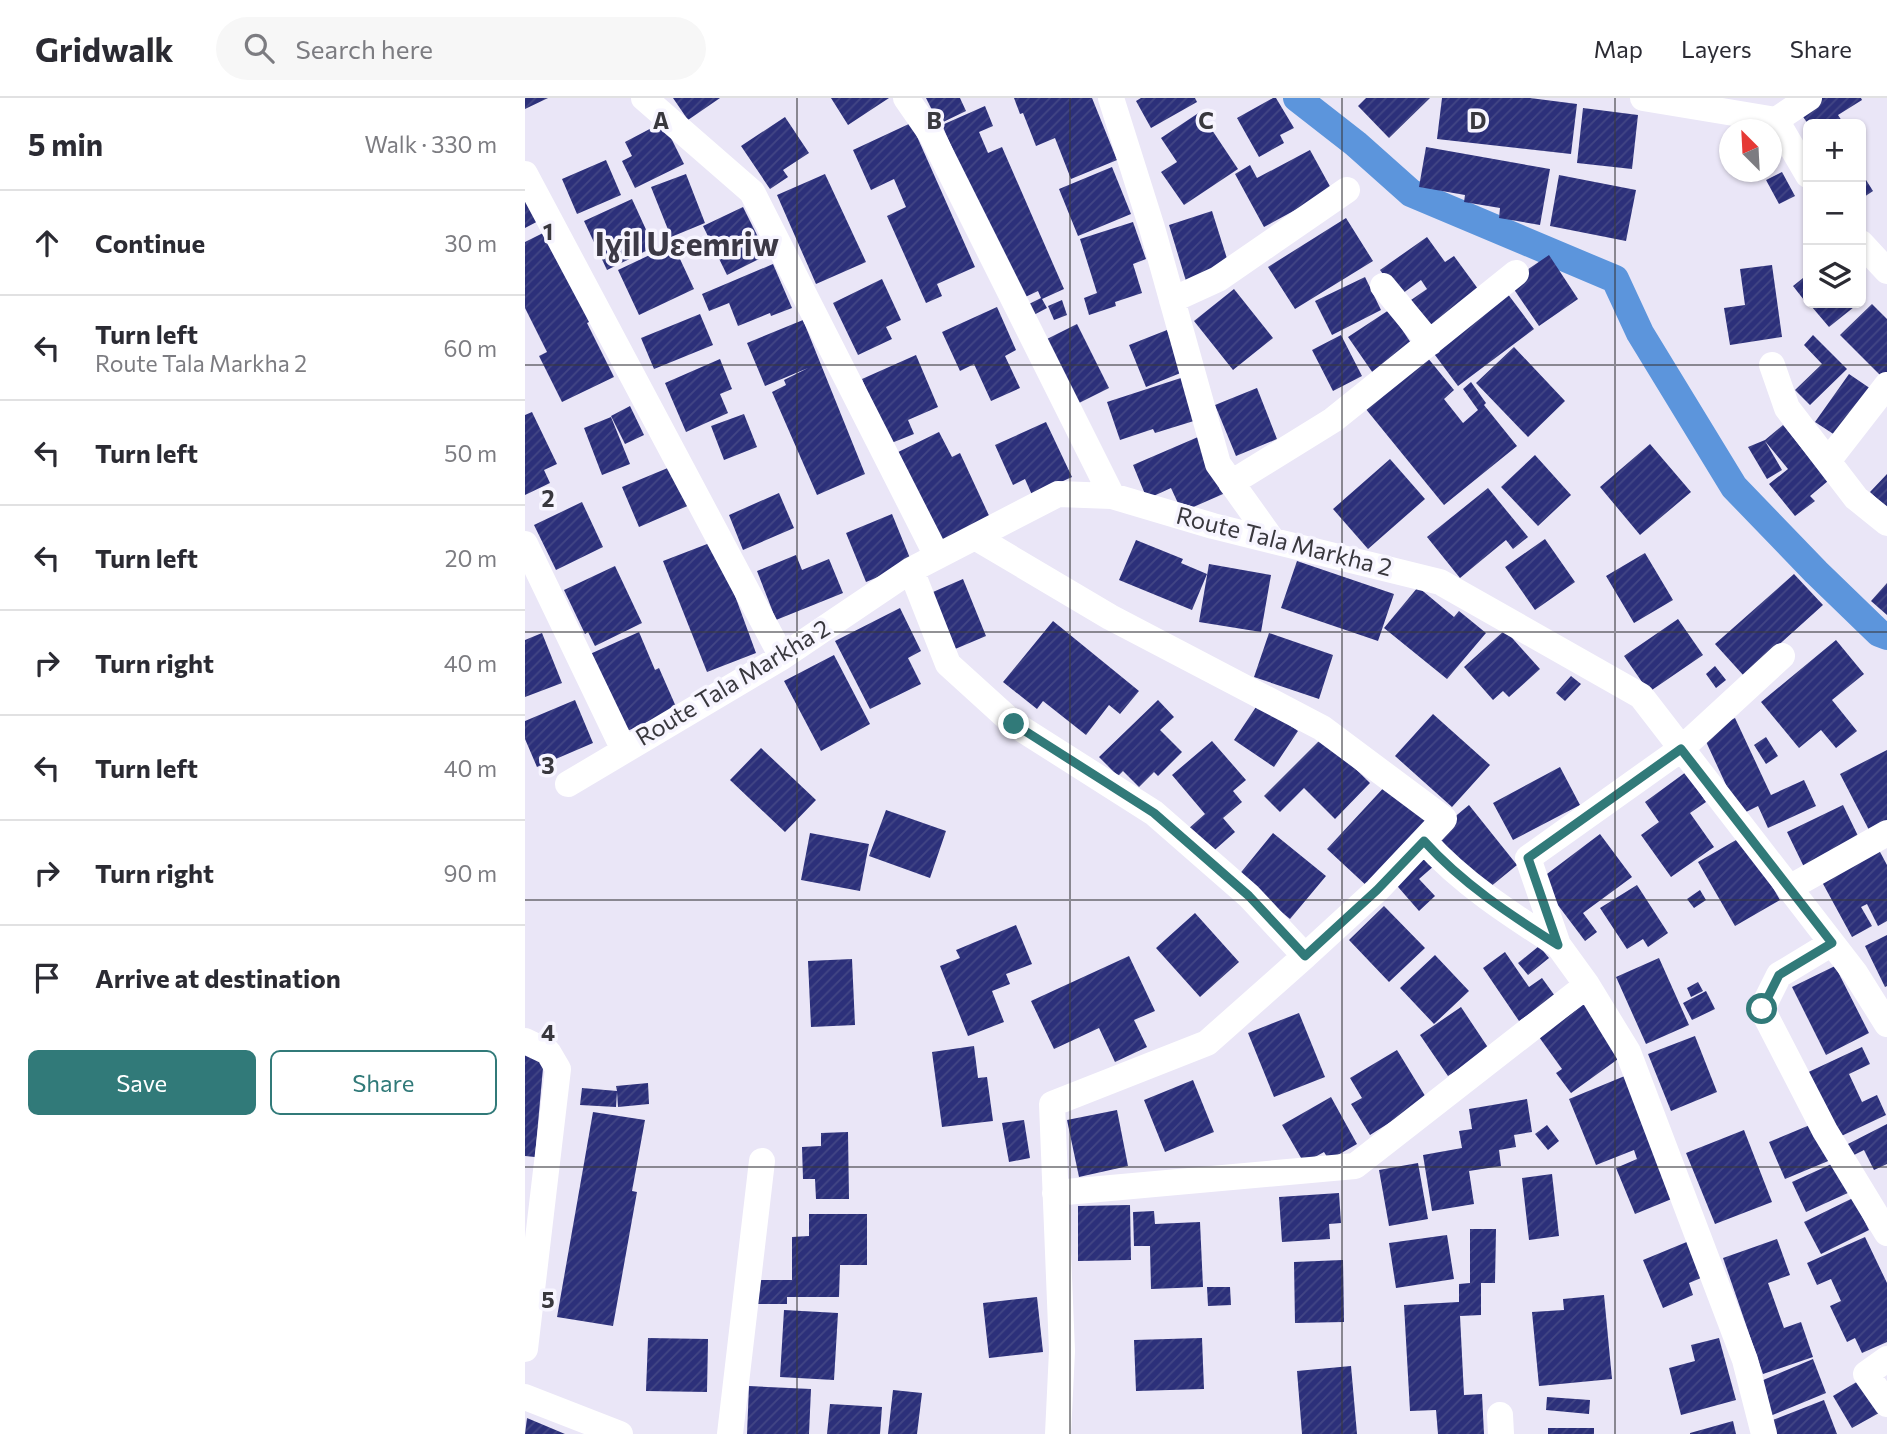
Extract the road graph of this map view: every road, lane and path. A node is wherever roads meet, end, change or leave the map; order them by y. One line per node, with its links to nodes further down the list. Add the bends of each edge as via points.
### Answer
1 (643, 98): 27 (street, via 752,192)
2 (906, 98): 22 (street, via 931,134)
3 (1111, 98): 16 (street)
4 (1643, 98): 6 (street)
5 (1809, 98): 7 (street)
6 (1770, 119)
7 (1778, 119)
8 (1782, 130): 9 (street)
9 (1803, 166)
10 (525, 174): 30 (street)
11 (1347, 190): 16 (street, via 1218,279)
12 (1863, 245): 13 (street)
13 (1887, 271)
14 (1516, 273): 17 (street)
15 (1383, 286): 17 (street)
16 (1172, 300): 21 (street, via 1218,464)
17 (1430, 343): 21 (street, via 1333,420)
18 (1772, 365): 20 (street, via 1787,408)
19 (1887, 386): 20 (street)
20 (1828, 461): 23 (street, via 1856,498)
21 (1231, 483): 25 (street)
22 (1112, 496): 24 (street, Route Tala Markha 2, via 1058,494); 25 (street, Route Tala Markha 2)
23 (1887, 523)
24 (975, 537): 27 (street, Route Tala Markha 2); 35 (street, via 1109,617 1322,728 1444,819)
25 (1273, 541): 31 (street, Route Tala Markha 2, via 1440,582 1641,696)
26 (525, 544): 32 (street)
27 (937, 556): 28 (street, Route Tala Markha 2)
28 (911, 569): 30 (street, Route Tala Markha 2); 39 (street, via 948,664 1014,724 1154,813 1249,896)
29 (1782, 656): 31 (street)
30 (782, 657): 32 (street, Route Tala Markha 2)
31 (1681, 749): 36 (street, Route Tala Markha 2); 38 (street, via 1528,858)
32 (624, 750): 33 (street, Route Tala Markha 2)
33 (568, 785)
34 (1887, 833): 36 (street)
35 (1424, 841): 38 (street, via 1449,869); 39 (street)
36 (1789, 888): 37 (street, Route Tala Markha 2)
37 (1832, 943): 41 (street, Route Tala Markha 2); 45 (street, via 1779,975 1762,1009 1825,1131)
38 (1558, 945): 40 (street)
39 (1305, 956): 44 (street, via 1206,1043 1052,1104)
40 (1587, 985): 44 (street, via 1355,1166); 53 (street, via 1628,1052 1745,1360)
41 (1886, 1019)
42 (525, 1041): 46 (street, via 548,1052 558,1069)
43 (762, 1161): 51 (street)
44 (1055, 1193): 52 (street, via 1062,1351)
45 (1887, 1233)
46 (525, 1349)
47 (1887, 1359): 49 (street, via 1866,1374)
48 (525, 1397): 50 (street)
49 (1887, 1404)
50 (620, 1434)
51 (730, 1434)
52 (1058, 1434)
53 (1763, 1434)

